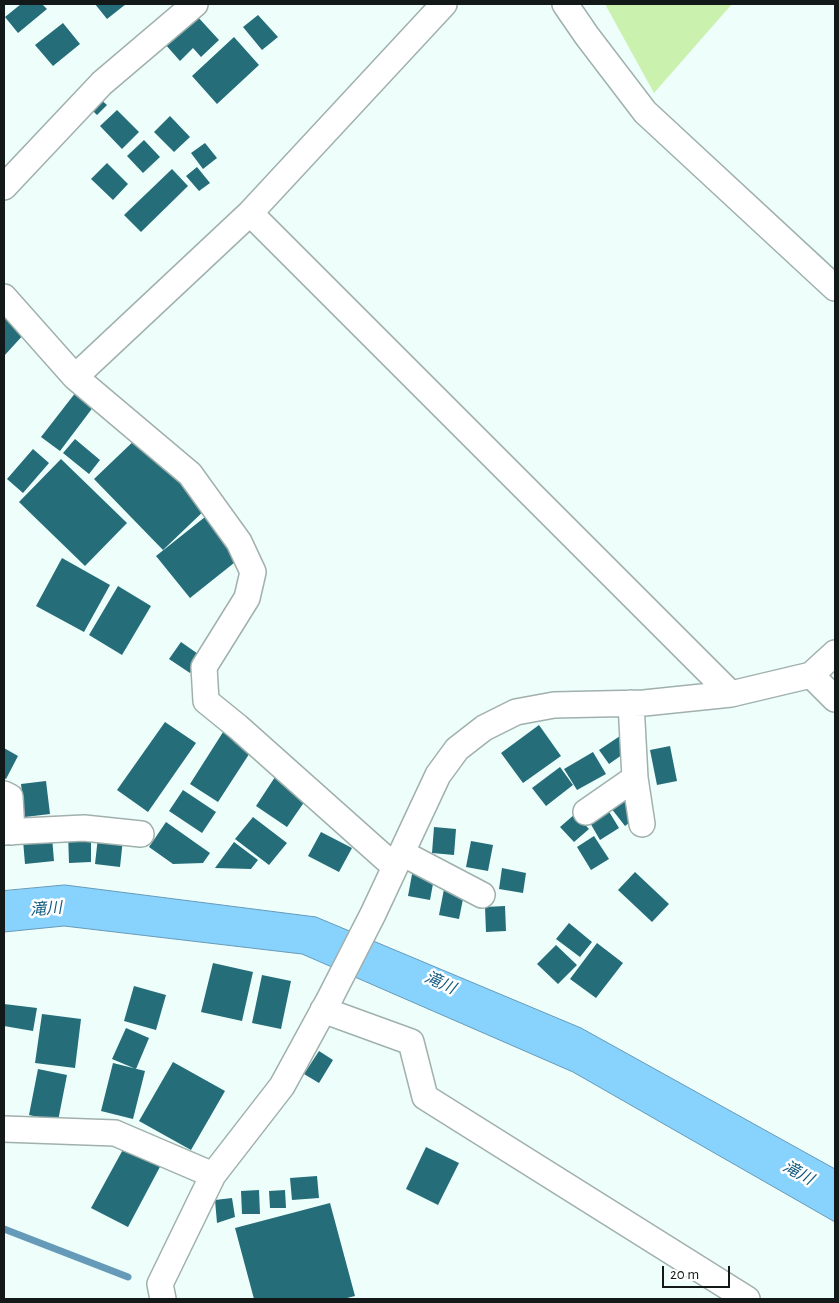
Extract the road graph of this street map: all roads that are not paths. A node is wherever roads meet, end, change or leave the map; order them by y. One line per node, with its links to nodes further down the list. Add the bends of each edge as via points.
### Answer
1 (195, 4): 4 (street, via 102,83)
2 (565, 4): 6 (street, via 645,112)
3 (433, 8): 5 (street)
4 (4, 187)
5 (250, 213): 8 (street); 11 (street)
6 (835, 288)
7 (4, 297): 8 (street)
8 (75, 377): 20 (street, via 190,474 239,542 253,572 247,598 204,668 206,702)
9 (835, 653): 10 (street)
10 (811, 675): 11 (street); 12 (street)
11 (731, 694): 13 (street)
12 (835, 699)
13 (631, 703): 14 (street); 20 (street, via 554,705 516,712 484,728 457,748 438,775)
14 (636, 778): 16 (street); 17 (street)
15 (4, 794): 18 (street, via 10,797)
16 (586, 812)
17 (642, 824)
18 (8, 832): 19 (street, via 84,828)
19 (141, 834)
20 (398, 860): 21 (street); 22 (street)
21 (482, 895)
22 (327, 1004): 24 (street, via 282,1086); 26 (street, via 411,1042 425,1097)
23 (4, 1129): 24 (street, via 115,1133)
24 (213, 1175): 25 (street)
25 (158, 1294)
26 (747, 1299)

